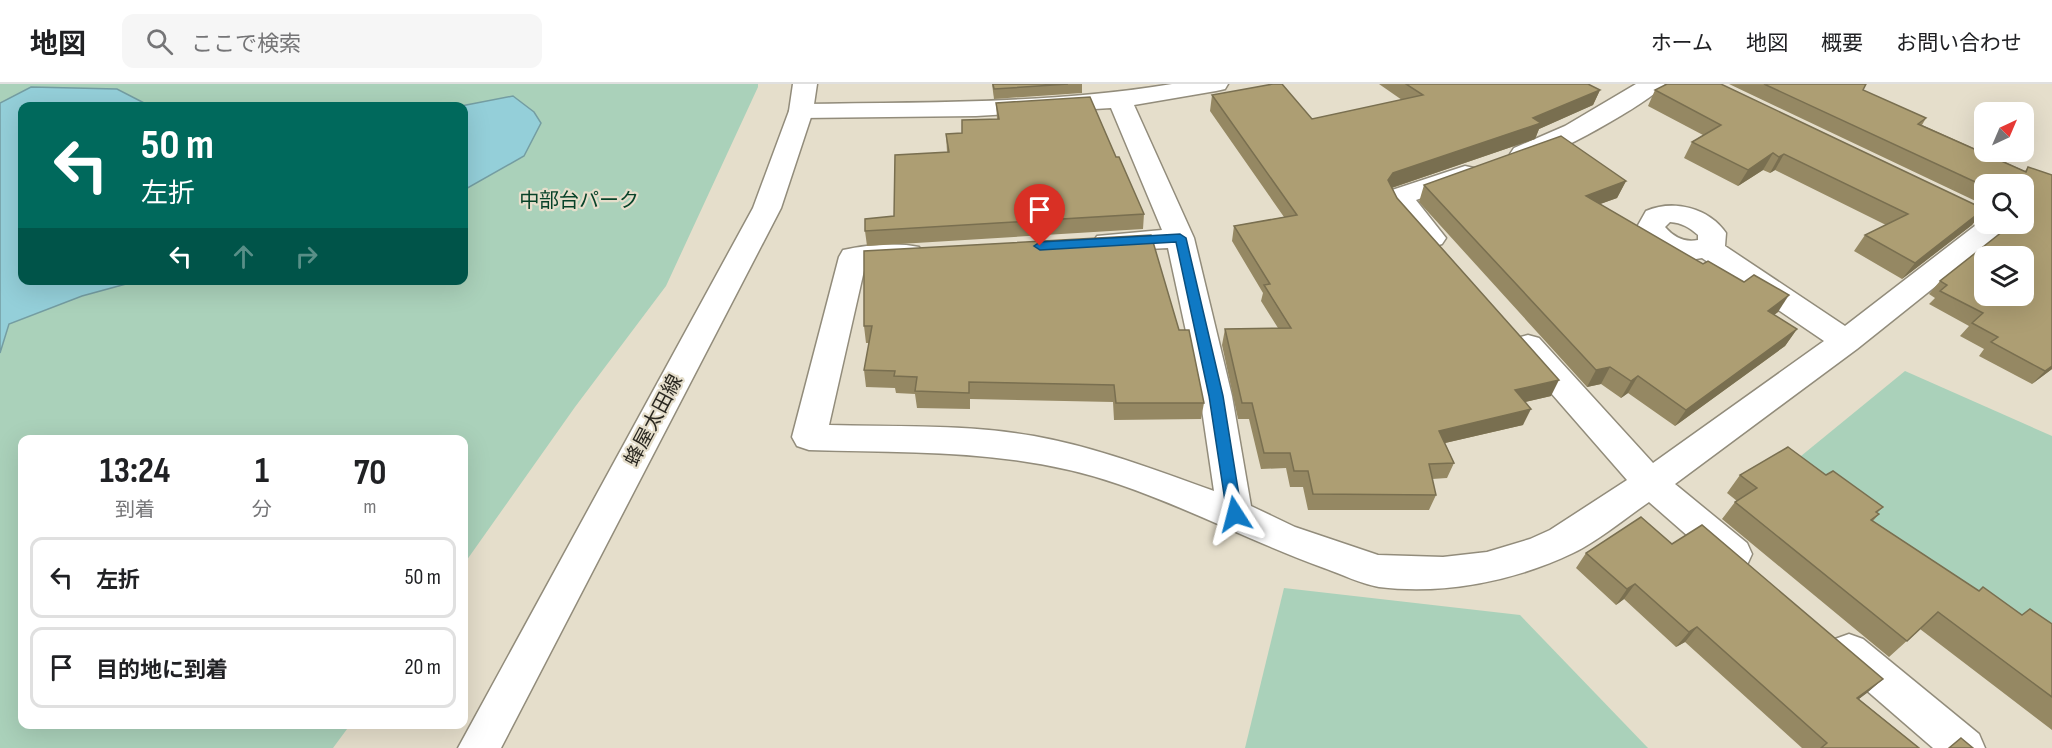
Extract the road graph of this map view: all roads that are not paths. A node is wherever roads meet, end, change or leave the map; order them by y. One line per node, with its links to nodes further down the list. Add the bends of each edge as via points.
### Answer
1 (973, 84): 6 (street)
2 (1216, 84): 5 (street)
3 (1653, 84): 12 (street, via 1550,144 1399,197)
4 (803, 97): 6 (street); 19 (street, 蜂屋太田線, via 767,207)
5 (1120, 100): 6 (street); 8 (street)
6 (975, 109)
7 (1984, 234): 14 (street)
8 (1180, 238): 9 (street); 16 (street, via 1216,396)
9 (1075, 244)
10 (1707, 248): 14 (street)
11 (935, 252): 16 (street, via 853,257 809,437 986,442 1036,450 1124,472)
12 (1452, 259)
13 (1507, 322): 15 (street)
14 (1846, 341): 15 (street)
15 (1650, 483): 16 (street, via 1538,552 1487,567 1443,573 1378,570 1282,538); 17 (street)
16 (1235, 514)
17 (1757, 574)
18 (1820, 627): 20 (street)
19 (479, 748)
20 (1964, 748)

